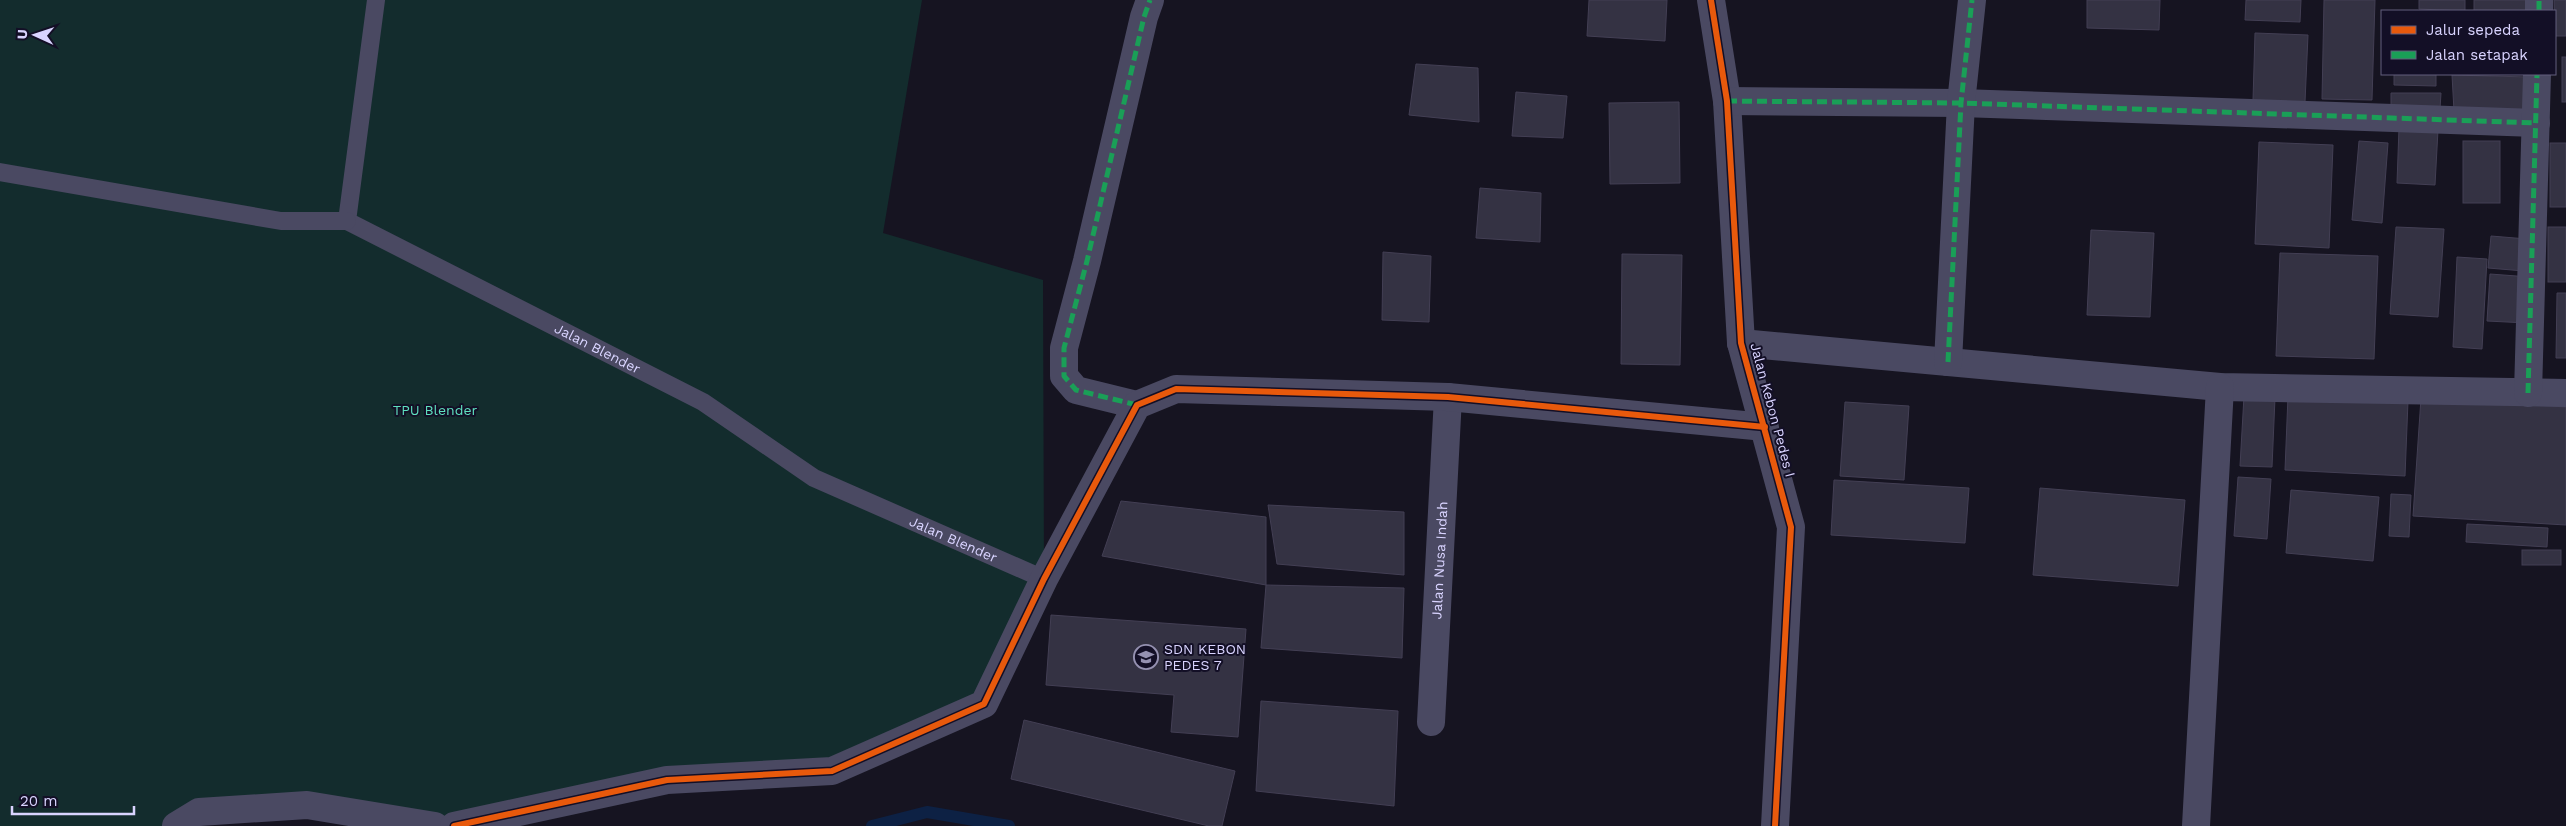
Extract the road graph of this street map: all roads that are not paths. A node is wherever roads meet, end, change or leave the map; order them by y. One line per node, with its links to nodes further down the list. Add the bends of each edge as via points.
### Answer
1 (376, 0): 10 (lane)
2 (1150, 0): 17 (street, via 1064,348 1064,376 1076,390)
3 (1711, 0): 6 (street, Jalan Kebon Pedes I)
4 (1972, 0): 7 (street)
5 (2537, 75): 8 (street)
6 (1727, 101): 7 (street); 11 (street, Jalan Kebon Pedes I)
7 (1961, 103): 8 (street); 12 (street)
8 (2536, 123): 14 (street)
9 (0, 172): 10 (lane, via 281,221)
10 (347, 221): 19 (lane, Jalan Blender, via 703,402 814,478)
11 (1741, 343): 12 (street); 18 (street, Jalan Kebon Pedes I)
12 (1948, 362): 13 (street)
13 (2220, 387): 14 (street); 25 (street)
14 (2528, 393): 15 (street)
15 (2566, 393)
16 (1448, 397): 17 (street, via 1176,389); 18 (street); 20 (street, Jalan Nusa Indah)
17 (1138, 405): 19 (street)
18 (1766, 427): 24 (street, Jalan Kebon Pedes I, via 1792,527)
19 (1044, 578): 23 (street, via 984,704 832,771 667,780)
20 (1431, 722)
21 (176, 826): 22 (street, via 199,812 307,805)
22 (435, 826)
23 (454, 826)
24 (1775, 826)
25 (2196, 826)

